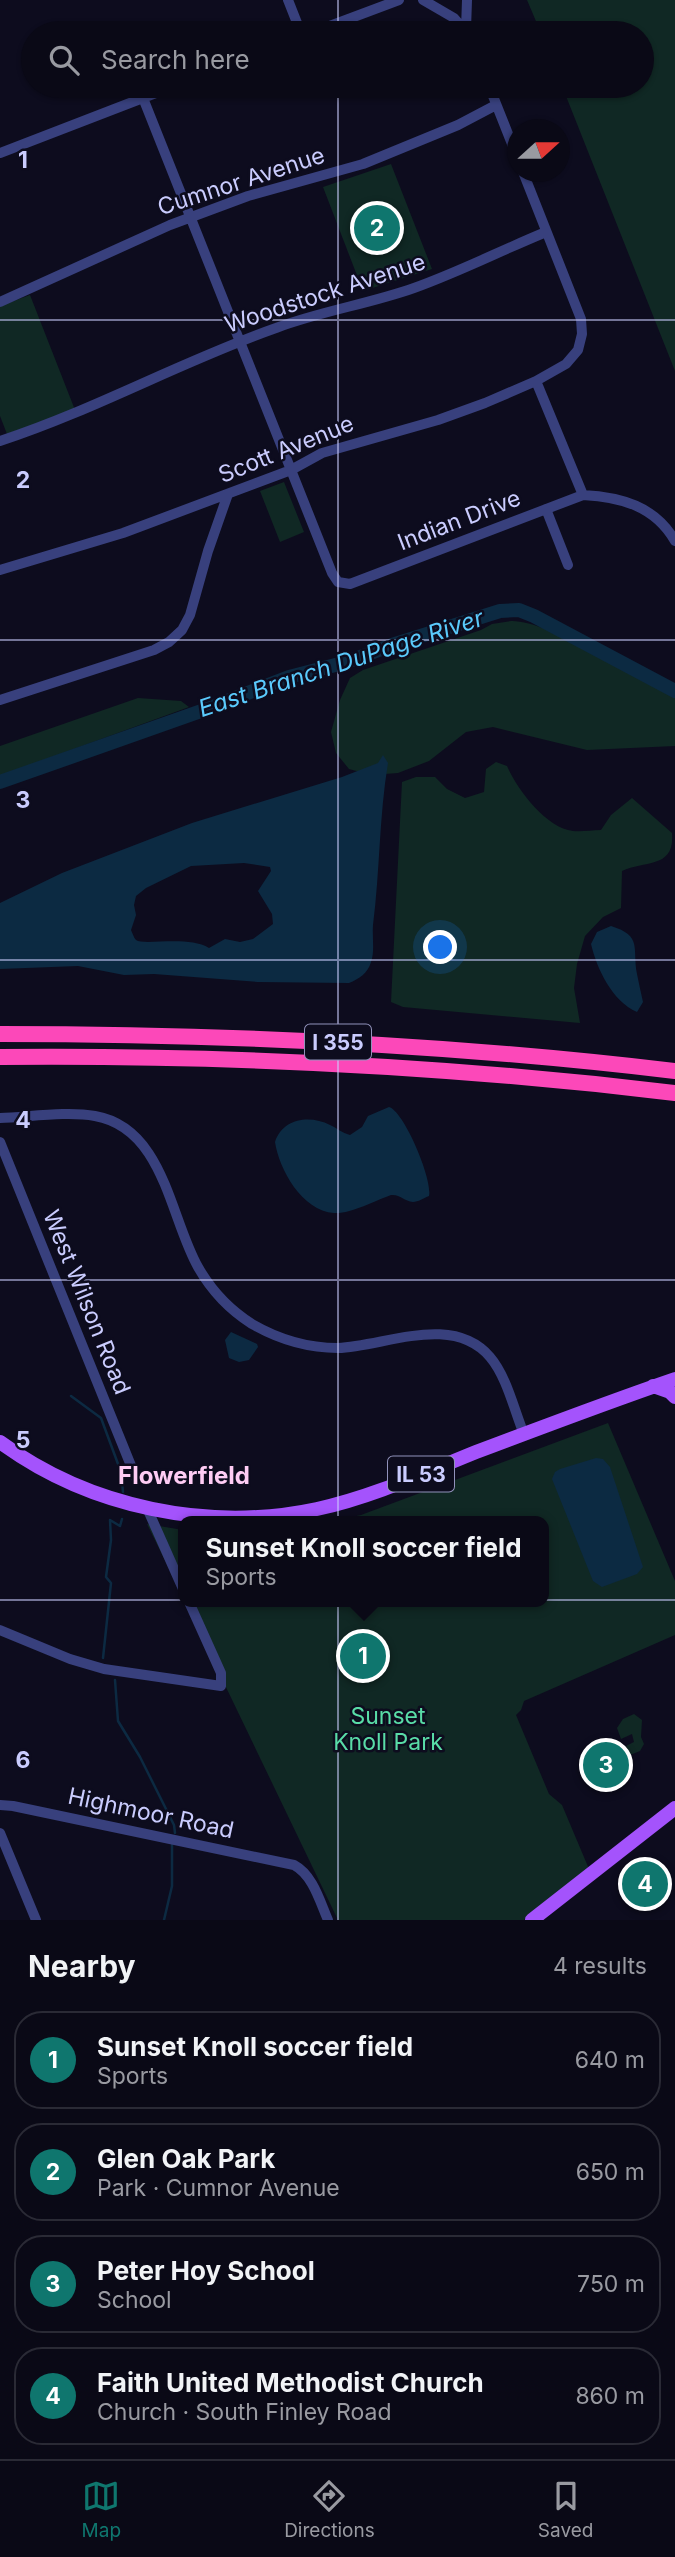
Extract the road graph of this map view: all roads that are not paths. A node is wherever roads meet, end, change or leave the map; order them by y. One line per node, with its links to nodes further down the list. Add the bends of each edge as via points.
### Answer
1 (288, 0): 5 (street)
2 (399, 0): 6 (street)
3 (423, 0): 7 (street)
4 (467, 0): 8 (street)
5 (296, 21)
6 (343, 21)
7 (456, 21)
8 (467, 21)
9 (143, 98): 13 (street); 15 (street)
10 (493, 98): 11 (street)
11 (496, 105): 12 (street); 15 (street, Cumnor Avenue, via 363,164)
12 (507, 133)
13 (0, 153)
14 (527, 182): 16 (street)
15 (190, 217): 17 (street, Cumnor Avenue); 18 (street)
16 (547, 232): 18 (street, Woodstock Avenue, via 413,288 308,317); 19 (street, Scott Avenue, via 581,319 582,334 578,350 566,364)
17 (0, 302)
18 (240, 342): 20 (street, Woodstock Avenue, via 85,410); 21 (street)
19 (536, 381): 21 (street, Scott Avenue, via 438,421 322,453); 23 (street)
20 (0, 441)
21 (290, 470): 22 (street, Scott Avenue); 24 (street, Indian Drive, via 332,573 338,582 350,584)
22 (228, 494): 27 (street, Scott Avenue, via 123,533); 28 (street, via 190,615 169,642)
23 (583, 495): 24 (street, Indian Drive); 25 (street, via 630,502 661,522)
24 (546, 509): 26 (street)
25 (675, 541)
26 (568, 565)
27 (0, 569)
28 (0, 700)
29 (0, 1034): 31 (highway, I 355, via 375,1044)
30 (0, 1057): 32 (highway, I 355, via 300,1062)
31 (675, 1071)
32 (675, 1093)
33 (0, 1118): 38 (street, via 85,1115 114,1123 132,1134 153,1158 197,1267 236,1312 273,1336 312,1346 356,1346 430,1334 467,1340 497,1367)
34 (0, 1142): 40 (street, West Wilson Road)
35 (675, 1379): 36 (main road, IL 53)
36 (653, 1386): 37 (main road); 38 (main road, IL 53)
37 (675, 1397)
38 (524, 1434): 43 (main road, IL 53, via 372,1493)
39 (0, 1442): 41 (main road, IL 53, via 55,1476 96,1494)
40 (136, 1478)
41 (147, 1508): 42 (main road, IL 53); 44 (street)
42 (197, 1516)
43 (276, 1516)
44 (178, 1579)
45 (190, 1607): 46 (street, via 221,1672 221,1686 104,1669)
46 (0, 1630)
47 (0, 1805): 51 (street, Highmoor Road, via 294,1865 307,1876)
48 (675, 1808): 52 (main road)
49 (0, 1833): 50 (street)
50 (36, 1920)
51 (328, 1920)
52 (532, 1920)

